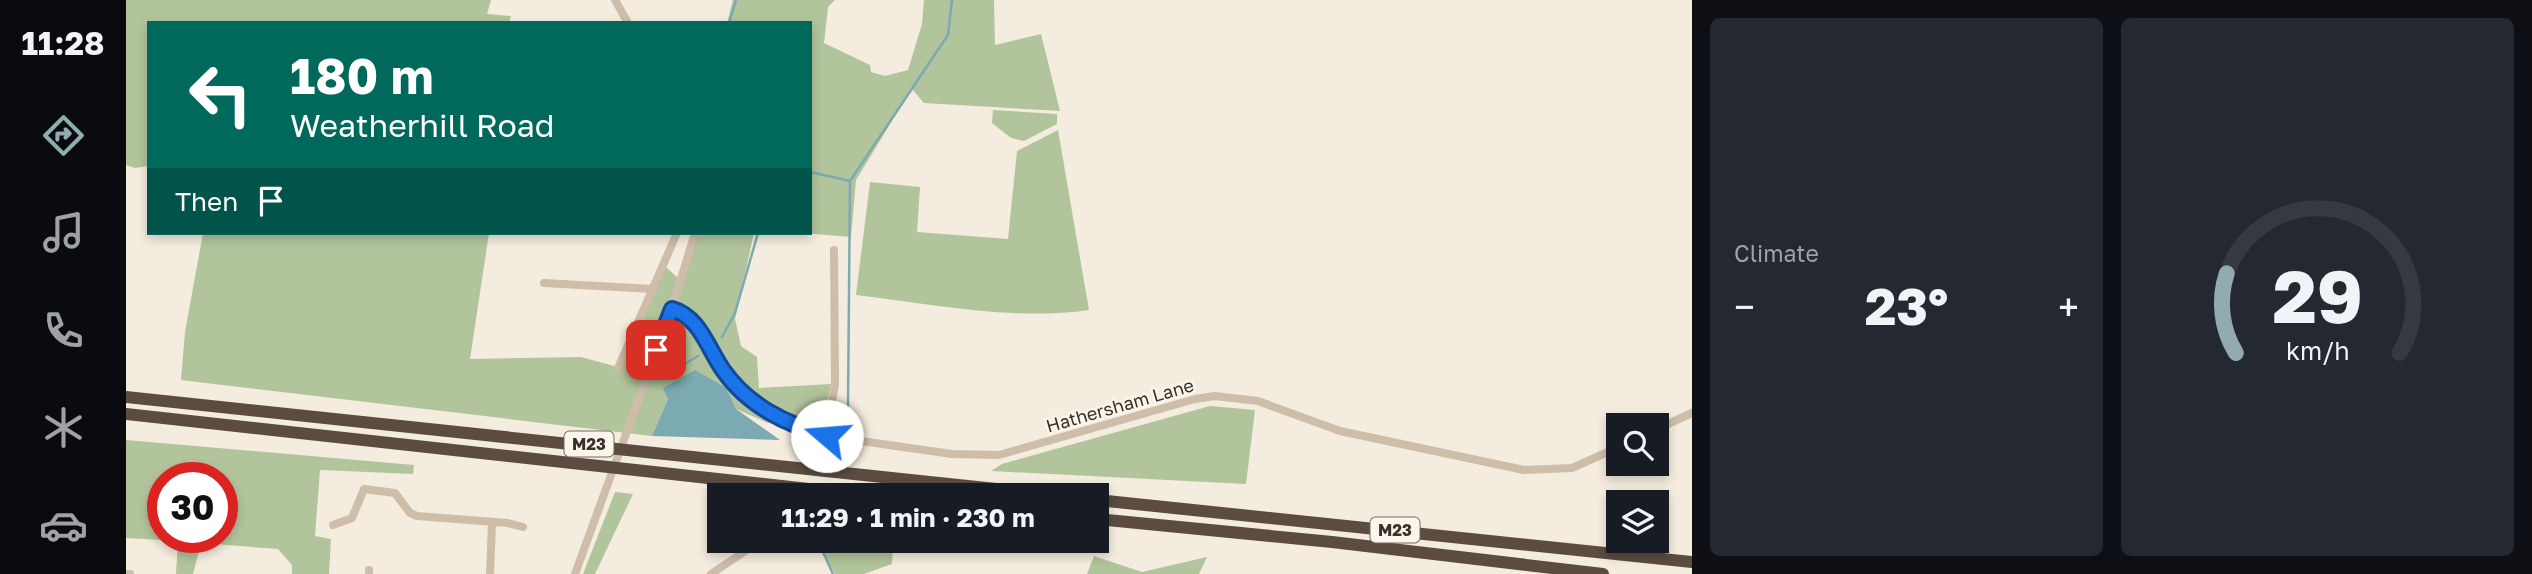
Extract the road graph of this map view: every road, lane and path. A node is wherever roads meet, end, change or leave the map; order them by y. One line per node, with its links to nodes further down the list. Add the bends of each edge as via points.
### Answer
1 (615, 0): 2 (street)
2 (627, 21)
3 (676, 235): 5 (street)
4 (695, 235): 6 (street)
5 (674, 243): 6 (street); 9 (street)
6 (692, 247): 10 (street)
7 (834, 250): 16 (street, via 835,380)
8 (544, 283): 9 (street)
9 (653, 289): 11 (street)
10 (672, 309): 16 (street, Hathersham Lane, via 692,321 742,393 765,411); 28 (street)
11 (618, 368)
12 (126, 397): 19 (highway, M23)
13 (1692, 413): 15 (street)
14 (126, 414): 18 (highway, M23)
15 (1669, 424)
16 (827, 436): 17 (street, Hathersham Lane, via 952,454 999,455 1215,396 1258,401 1340,431 1524,470 1572,468)
17 (1606, 453)
18 (754, 483)
19 (939, 483)
20 (1109, 501): 26 (highway, M23)
21 (1109, 520): 30 (highway, M23)
22 (492, 523): 23 (street, via 417,516 395,493 364,489 352,518); 24 (street); 27 (street)
23 (333, 525)
24 (523, 527)
25 (742, 553): 29 (street)
26 (1692, 562)
27 (490, 574)
28 (575, 574)
29 (711, 574)
30 (1603, 574)

